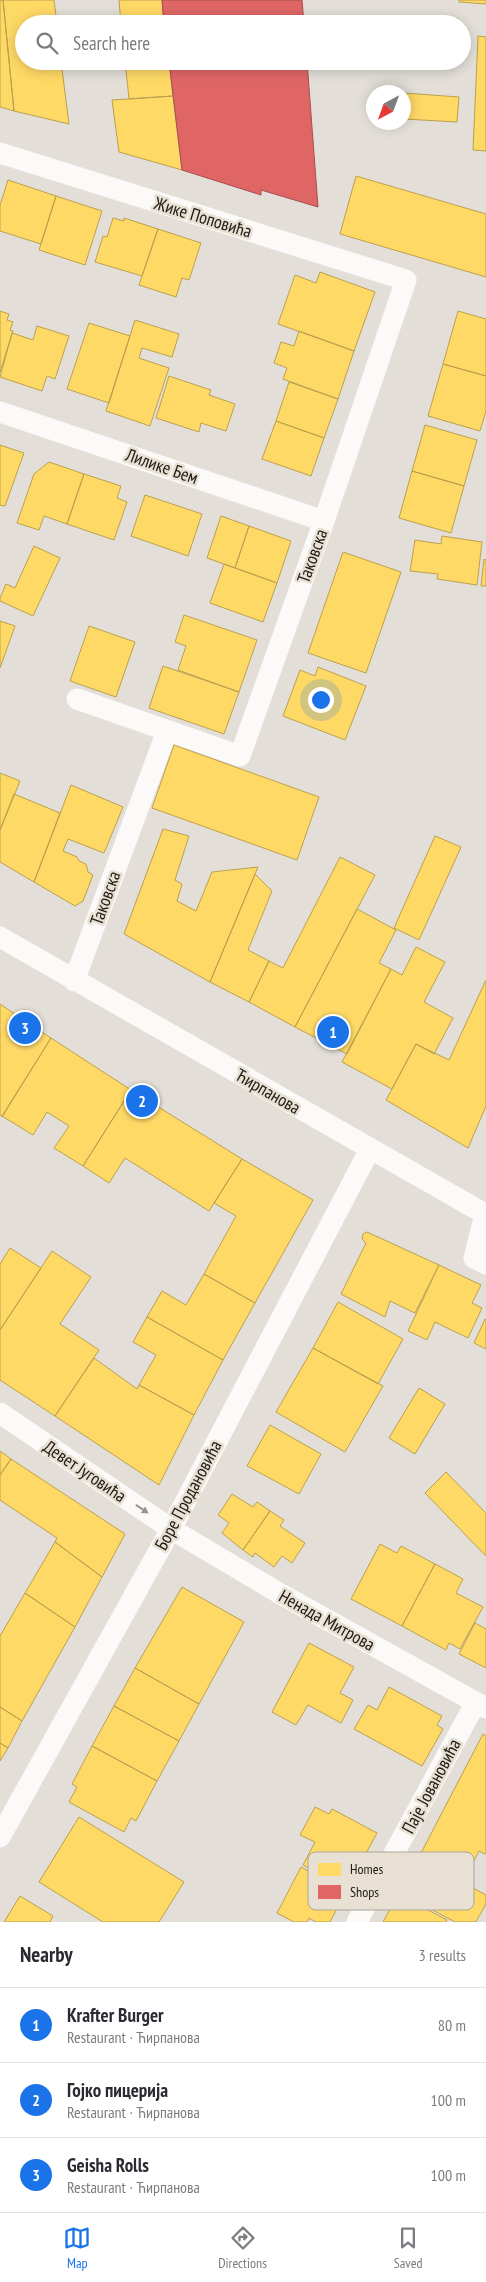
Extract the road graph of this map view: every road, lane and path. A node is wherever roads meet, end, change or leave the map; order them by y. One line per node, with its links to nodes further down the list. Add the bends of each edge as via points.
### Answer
1 (0, 153): 2 (street, Жике Поповића)
2 (406, 280): 4 (street, Таковска)
3 (0, 412): 4 (street, Лилике Бем)
4 (324, 521): 6 (street, Таковска, via 240,756)
5 (76, 699): 6 (street, Таковска)
6 (167, 730): 8 (street, Таковска)
7 (0, 937): 8 (street, Ћирпанова)
8 (74, 981): 9 (street, Ћирпанова)
9 (370, 1149): 10 (street, Ћирпанова); 13 (street, Боре Продановића)
10 (486, 1212): 11 (street, Ћирпанова, via 474,1258)
11 (486, 1264)
12 (0, 1413): 13 (street, Девет Југовића, one-way to 13)
13 (171, 1529): 14 (street, Ненада Митрова, via 279,1594); 15 (street, Боре Продановића)
14 (481, 1705): 16 (street, Паје Јовановића)
15 (0, 1837)
16 (397, 1852)
17 (364, 1910): 18 (street, Паје Јовановића)
18 (357, 1922)

